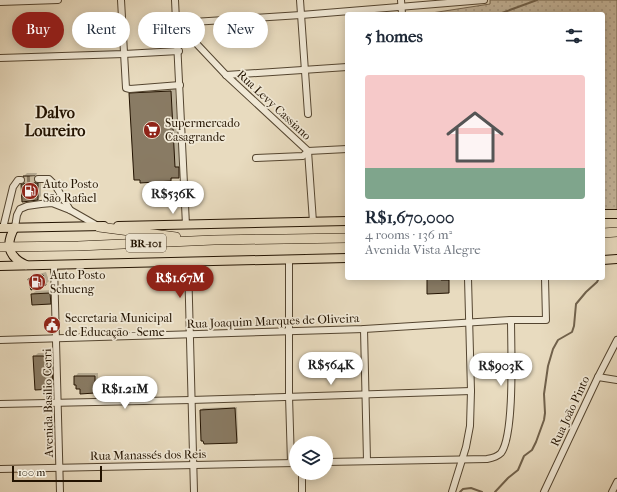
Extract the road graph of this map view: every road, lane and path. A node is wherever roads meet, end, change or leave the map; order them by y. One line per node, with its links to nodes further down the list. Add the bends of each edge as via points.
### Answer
1 (58, 0): 6 (street)
2 (121, 0): 14 (street)
3 (176, 0): 8 (street)
4 (300, 0): 9 (street)
5 (484, 0): 7 (street)
6 (0, 2)
7 (401, 3): 9 (street)
8 (177, 12)
9 (301, 15): 10 (street); 17 (street)
10 (205, 21)
11 (179, 48): 13 (street)
12 (201, 48): 18 (street, Rua Levy Cassiano)
13 (179, 51): 14 (street); 19 (street)
14 (124, 54): 15 (street); 19 (street, via 126,88)
15 (0, 58)
16 (345, 67): 17 (street)
17 (305, 71): 18 (street); 20 (street)
18 (226, 75): 22 (street, Rua Levy Cassiano)
19 (180, 85): 31 (street)
20 (308, 114)
21 (345, 149): 22 (street)
22 (308, 151): 23 (street, via 303,156); 29 (street, Rua Levy Cassiano)
23 (256, 158)
24 (38, 179): 26 (street, via 49,179)
25 (21, 180): 33 (street, via 13,187)
26 (70, 210): 32 (street); 34 (street, via 52,204 27,206 20,209)
27 (605, 214): 28 (main road)
28 (617, 214)
29 (313, 222): 30 (main road); 31 (main road)
30 (345, 222)
31 (186, 225): 32 (main road)
32 (99, 226): 34 (main road); 38 (highway, via 172,237)
33 (2, 228): 34 (main road)
34 (15, 228): 39 (main road)
35 (617, 232): 36 (highway)
36 (605, 233)
37 (345, 238): 38 (highway, BR-101)
38 (214, 240): 39 (highway, BR-101, via 78,246)
39 (4, 246): 47 (main road, via 20,263)
40 (345, 258): 42 (main road)
41 (617, 259): 43 (main road)
42 (289, 260): 44 (main road); 53 (street)
43 (605, 260)
44 (188, 262): 45 (main road); 54 (street)
45 (54, 265): 47 (main road); 55 (street, Avenida Basilio Cerri)
46 (0, 266): 47 (main road)
47 (27, 266)
48 (468, 280): 51 (street)
49 (545, 280): 50 (street, Rua Joaquim Marques de Oliveira, via 546,320)
50 (511, 320): 51 (street, Rua Joaquim Marques de Oliveira); 67 (street, via 509,425 504,446 495,458)
51 (469, 323): 52 (street, Rua Joaquim Marques de Oliveira); 60 (street)
52 (364, 329): 53 (street, Rua Joaquim Marques de Oliveira); 61 (street)
53 (288, 331): 54 (street, Rua Joaquim Marques de Oliveira); 62 (street)
54 (190, 334): 55 (street, Rua Joaquim Marques de Oliveira); 63 (street)
55 (57, 338): 56 (street, Rua Joaquim Marques de Oliveira); 64 (street, Avenida Basilio Cerri)
56 (0, 340)
57 (617, 340): 58 (street, Rua João Pinto)
58 (598, 377): 59 (street); 80 (street, Rua João Pinto)
59 (617, 380)
60 (471, 391): 61 (street); 67 (street, via 470,426)
61 (366, 393): 62 (street); 68 (street)
62 (289, 396): 63 (street); 66 (street)
63 (191, 400): 64 (street); 71 (street)
64 (59, 402): 65 (street); 72 (street, Avenida Basilio Cerri)
65 (0, 404)
66 (292, 436)
67 (462, 459): 68 (street); 79 (street)
68 (367, 461): 69 (street)
69 (333, 462)
70 (289, 463): 71 (street, Rua Manassés dos Reis)
71 (193, 466): 72 (street, Rua Manassés dos Reis); 77 (street)
72 (60, 467): 73 (street, Rua Manassés dos Reis); 76 (street, Avenida Basilio Cerri)
73 (0, 469)
74 (302, 480): 78 (street)
75 (617, 482): 81 (street)
76 (60, 492)
77 (194, 492)
78 (302, 492)
79 (452, 492)
80 (544, 492)
81 (612, 492)

